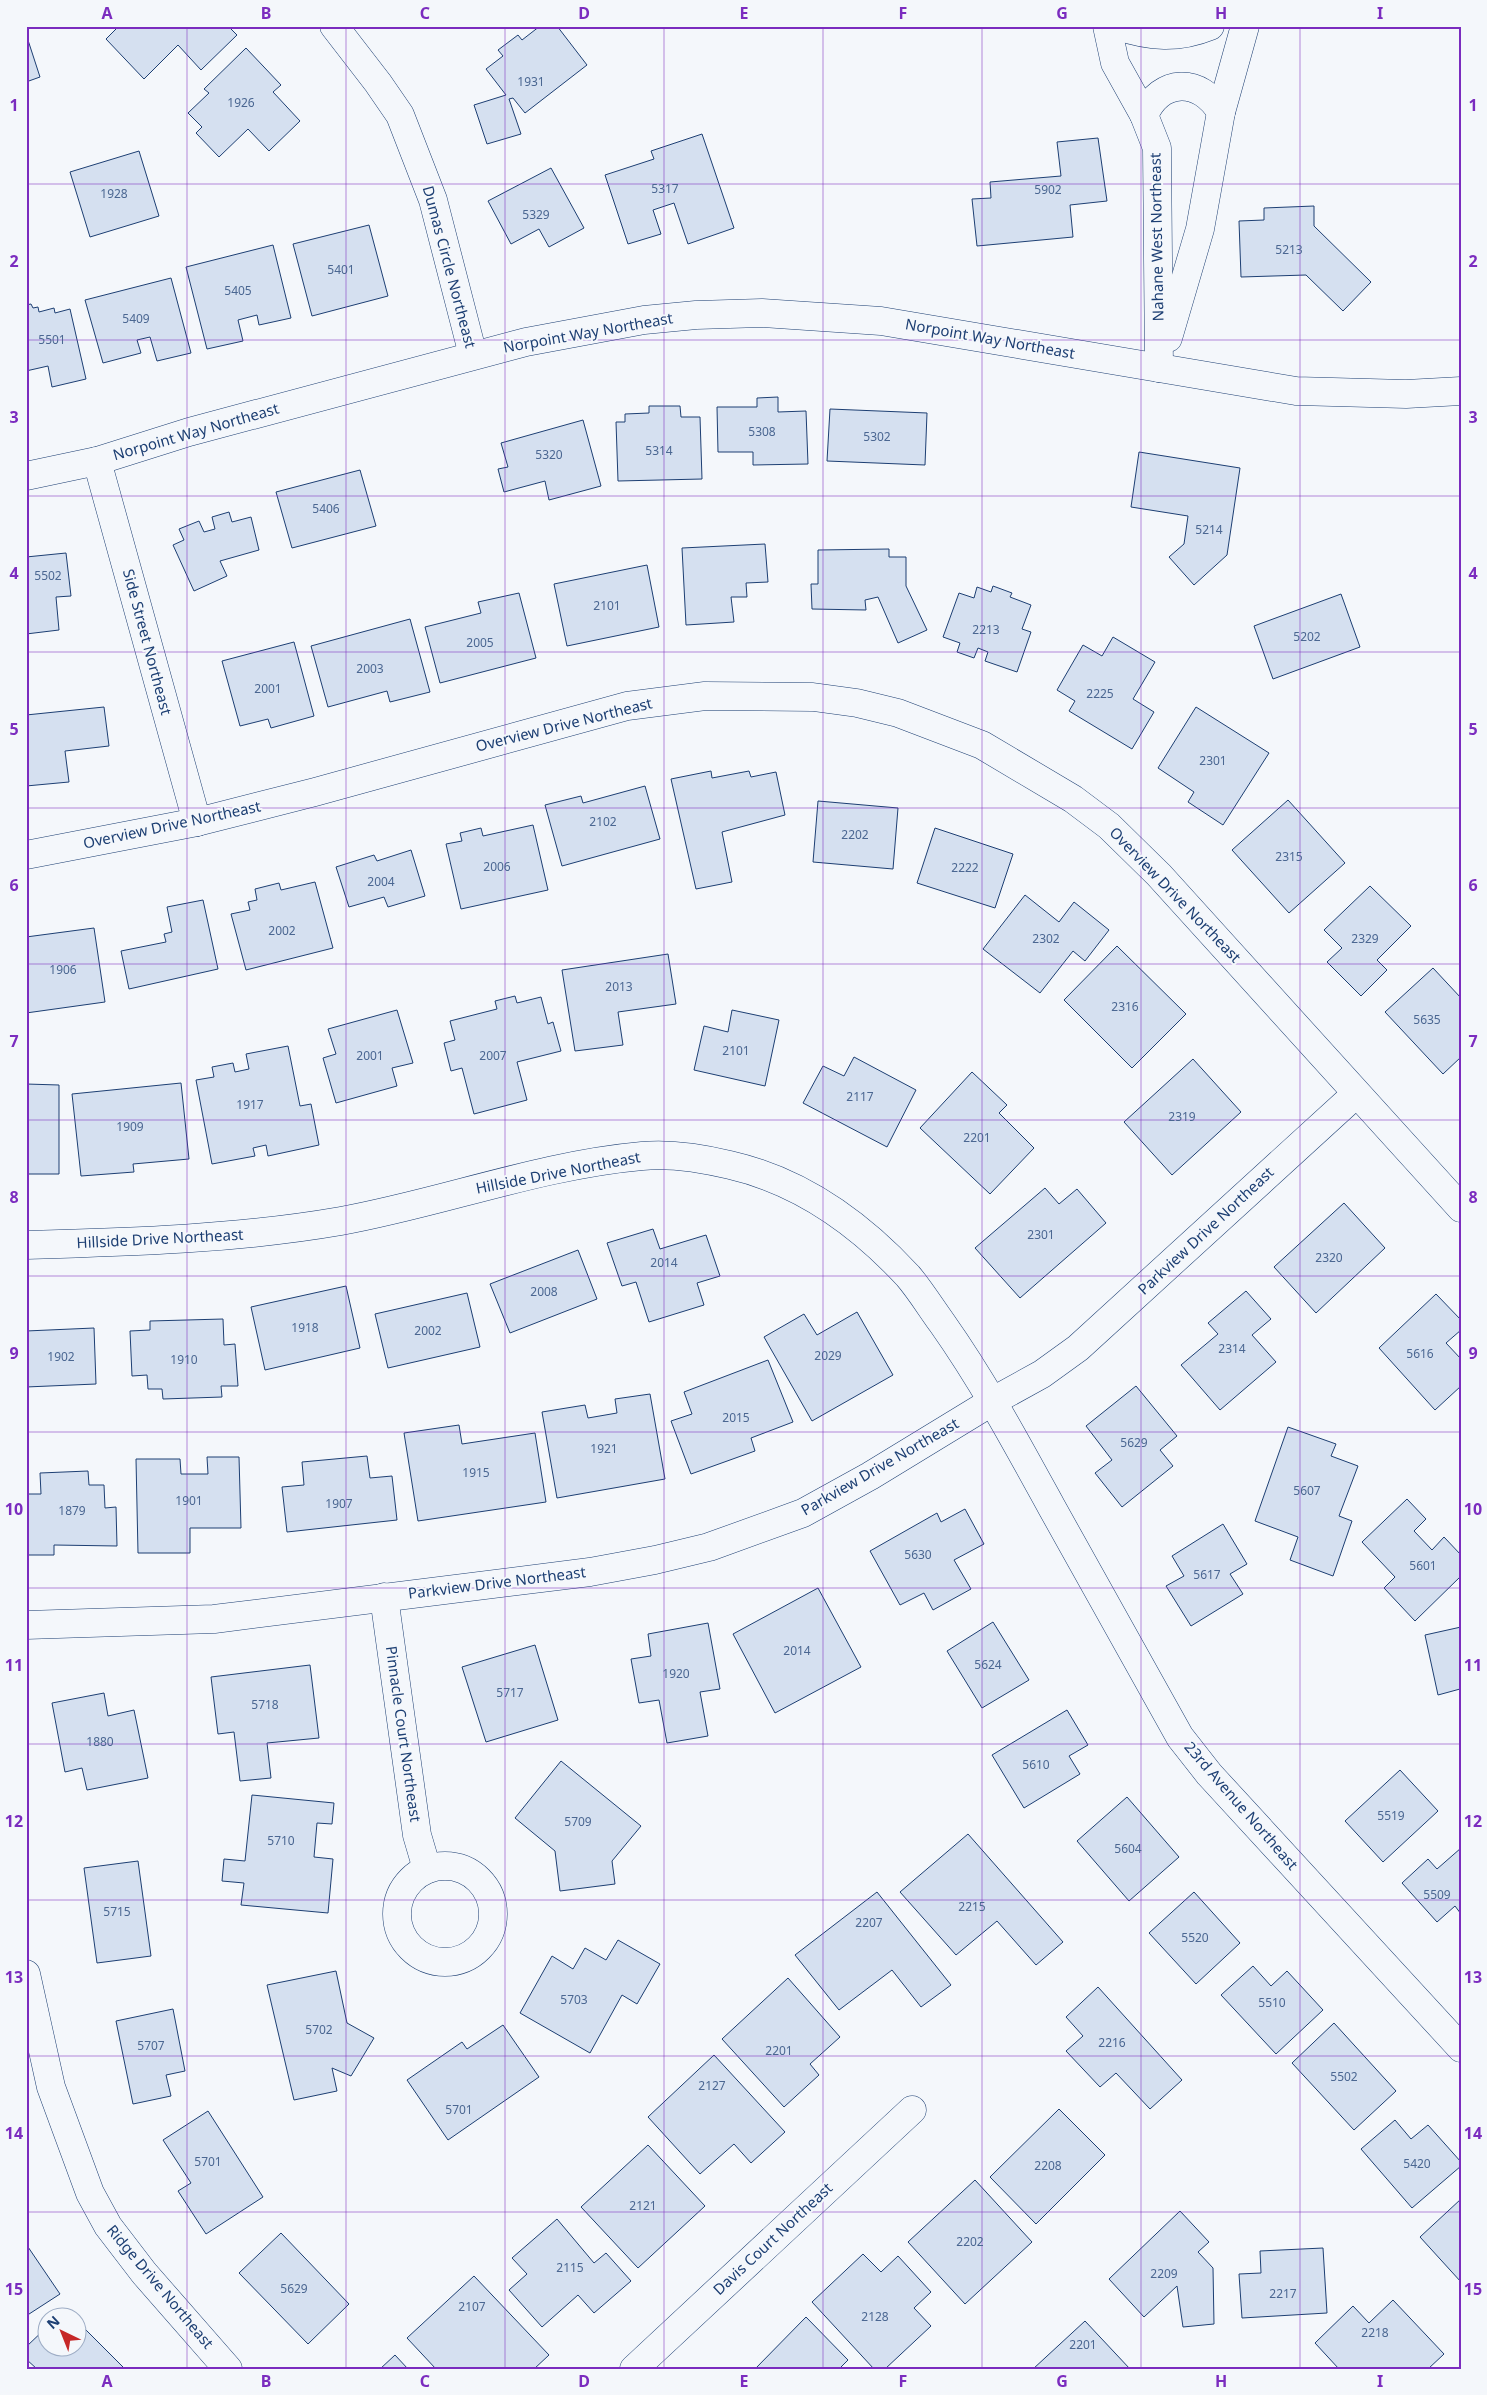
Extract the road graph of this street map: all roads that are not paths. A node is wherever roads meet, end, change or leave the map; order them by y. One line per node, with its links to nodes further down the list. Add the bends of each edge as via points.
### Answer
1 (334, 26): 8 (street, Dumas Circle Northeast, via 400,116 434,200)
2 (1107, 26): 7 (street, Nahane West Northeast, via 1115,63)
3 (1118, 26): 4 (street, via 1155,36 1175,36)
4 (1210, 26)
5 (1245, 26): 6 (street)
6 (1221, 112): 7 (street, via 1205,93 1181,86 1158,95); 9 (street, via 1200,229)
7 (1144, 115): 9 (street, Nahane West Northeast, via 1157,148)
8 (473, 355): 9 (street, Norpoint Way Northeast, via 644,320 762,313 881,321); 11 (street, Norpoint Way Northeast, via 189,432)
9 (1159, 368): 10 (street, Norpoint Way Northeast, via 1296,391 1406,394)
10 (1461, 391)
11 (96, 462): 12 (street, Norpoint Way Northeast); 13 (street, Side Street Northeast)
12 (26, 476)
13 (197, 822): 14 (street, Overview Drive Northeast); 15 (street, Overview Drive Northeast, via 627,706 705,696 813,696 857,703 898,713 982,745 1073,800 1109,826 1166,882)
14 (26, 855)
15 (1356, 1094): 16 (street, Overview Drive Northeast); 18 (street, Parkview Drive Northeast, via 1078,1348 1042,1374)
16 (1461, 1208)
17 (26, 1245): 18 (street, Hillside Drive Northeast, via 173,1241 267,1232 343,1220 611,1160 645,1156 708,1160 780,1180 821,1202 855,1226 909,1277)
18 (993, 1401): 19 (street, Parkview Drive Northeast, via 803,1513 709,1547 590,1572); 23 (street, 23rd Avenue Northeast, via 1180,1737 1209,1774)
19 (384, 1597): 20 (street, Parkview Drive Northeast, via 214,1619); 21 (street, Pinnacle Court Northeast, via 417,1835)
20 (26, 1625)
21 (427, 1869)
22 (26, 1974): 25 (street, Ridge Drive Northeast, via 51,2087 90,2193 108,2226 144,2273)
23 (1461, 2048)
24 (912, 2110): 26 (street, Davis Court Northeast)
25 (228, 2369)
26 (634, 2369)

